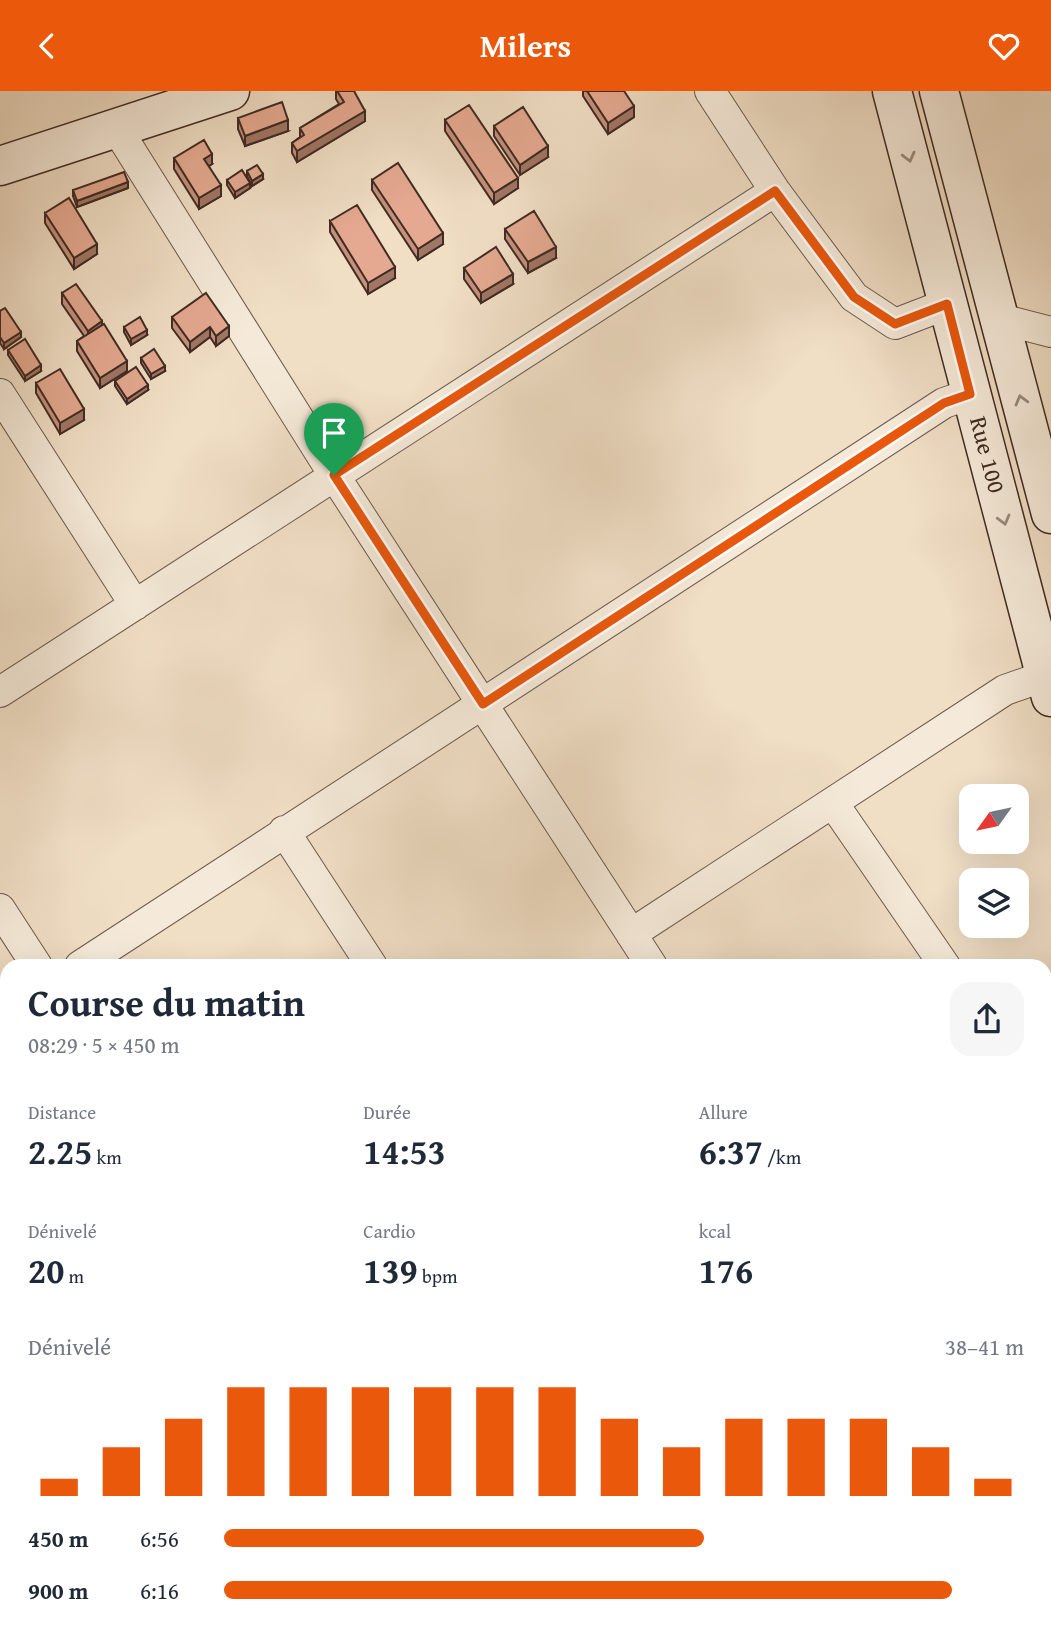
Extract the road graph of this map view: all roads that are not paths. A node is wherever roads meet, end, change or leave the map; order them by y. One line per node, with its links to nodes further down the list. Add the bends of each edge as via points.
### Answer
1 (230, 91): 5 (street)
2 (710, 91): 7 (street)
3 (892, 91): 8 (street, Rue 100, one-way to 8)
4 (939, 91): 9 (street)
5 (117, 129): 6 (street); 13 (street)
6 (0, 166)
7 (775, 191): 8 (street, via 854,297 895,324); 13 (street)
8 (947, 304): 12 (street, Rue 100)
9 (1000, 319): 10 (street); 14 (street, one-way to 9)
10 (1051, 332)
11 (0, 394): 15 (street)
12 (970, 394): 16 (street, Rue 100, one-way to 16); 18 (street, via 944,403)
13 (334, 475): 15 (street); 18 (street)
14 (1051, 514)
15 (135, 605): 17 (street)
16 (1049, 682): 19 (street, via 1005,690)
17 (0, 691)
18 (483, 704): 20 (street); 22 (street)
19 (832, 803): 22 (street); 27 (street)
20 (284, 831): 24 (street); 25 (street)
21 (0, 909): 23 (street)
22 (631, 934): 26 (street)
23 (32, 959)
24 (91, 959)
25 (367, 959)
26 (647, 959)
27 (940, 959)

